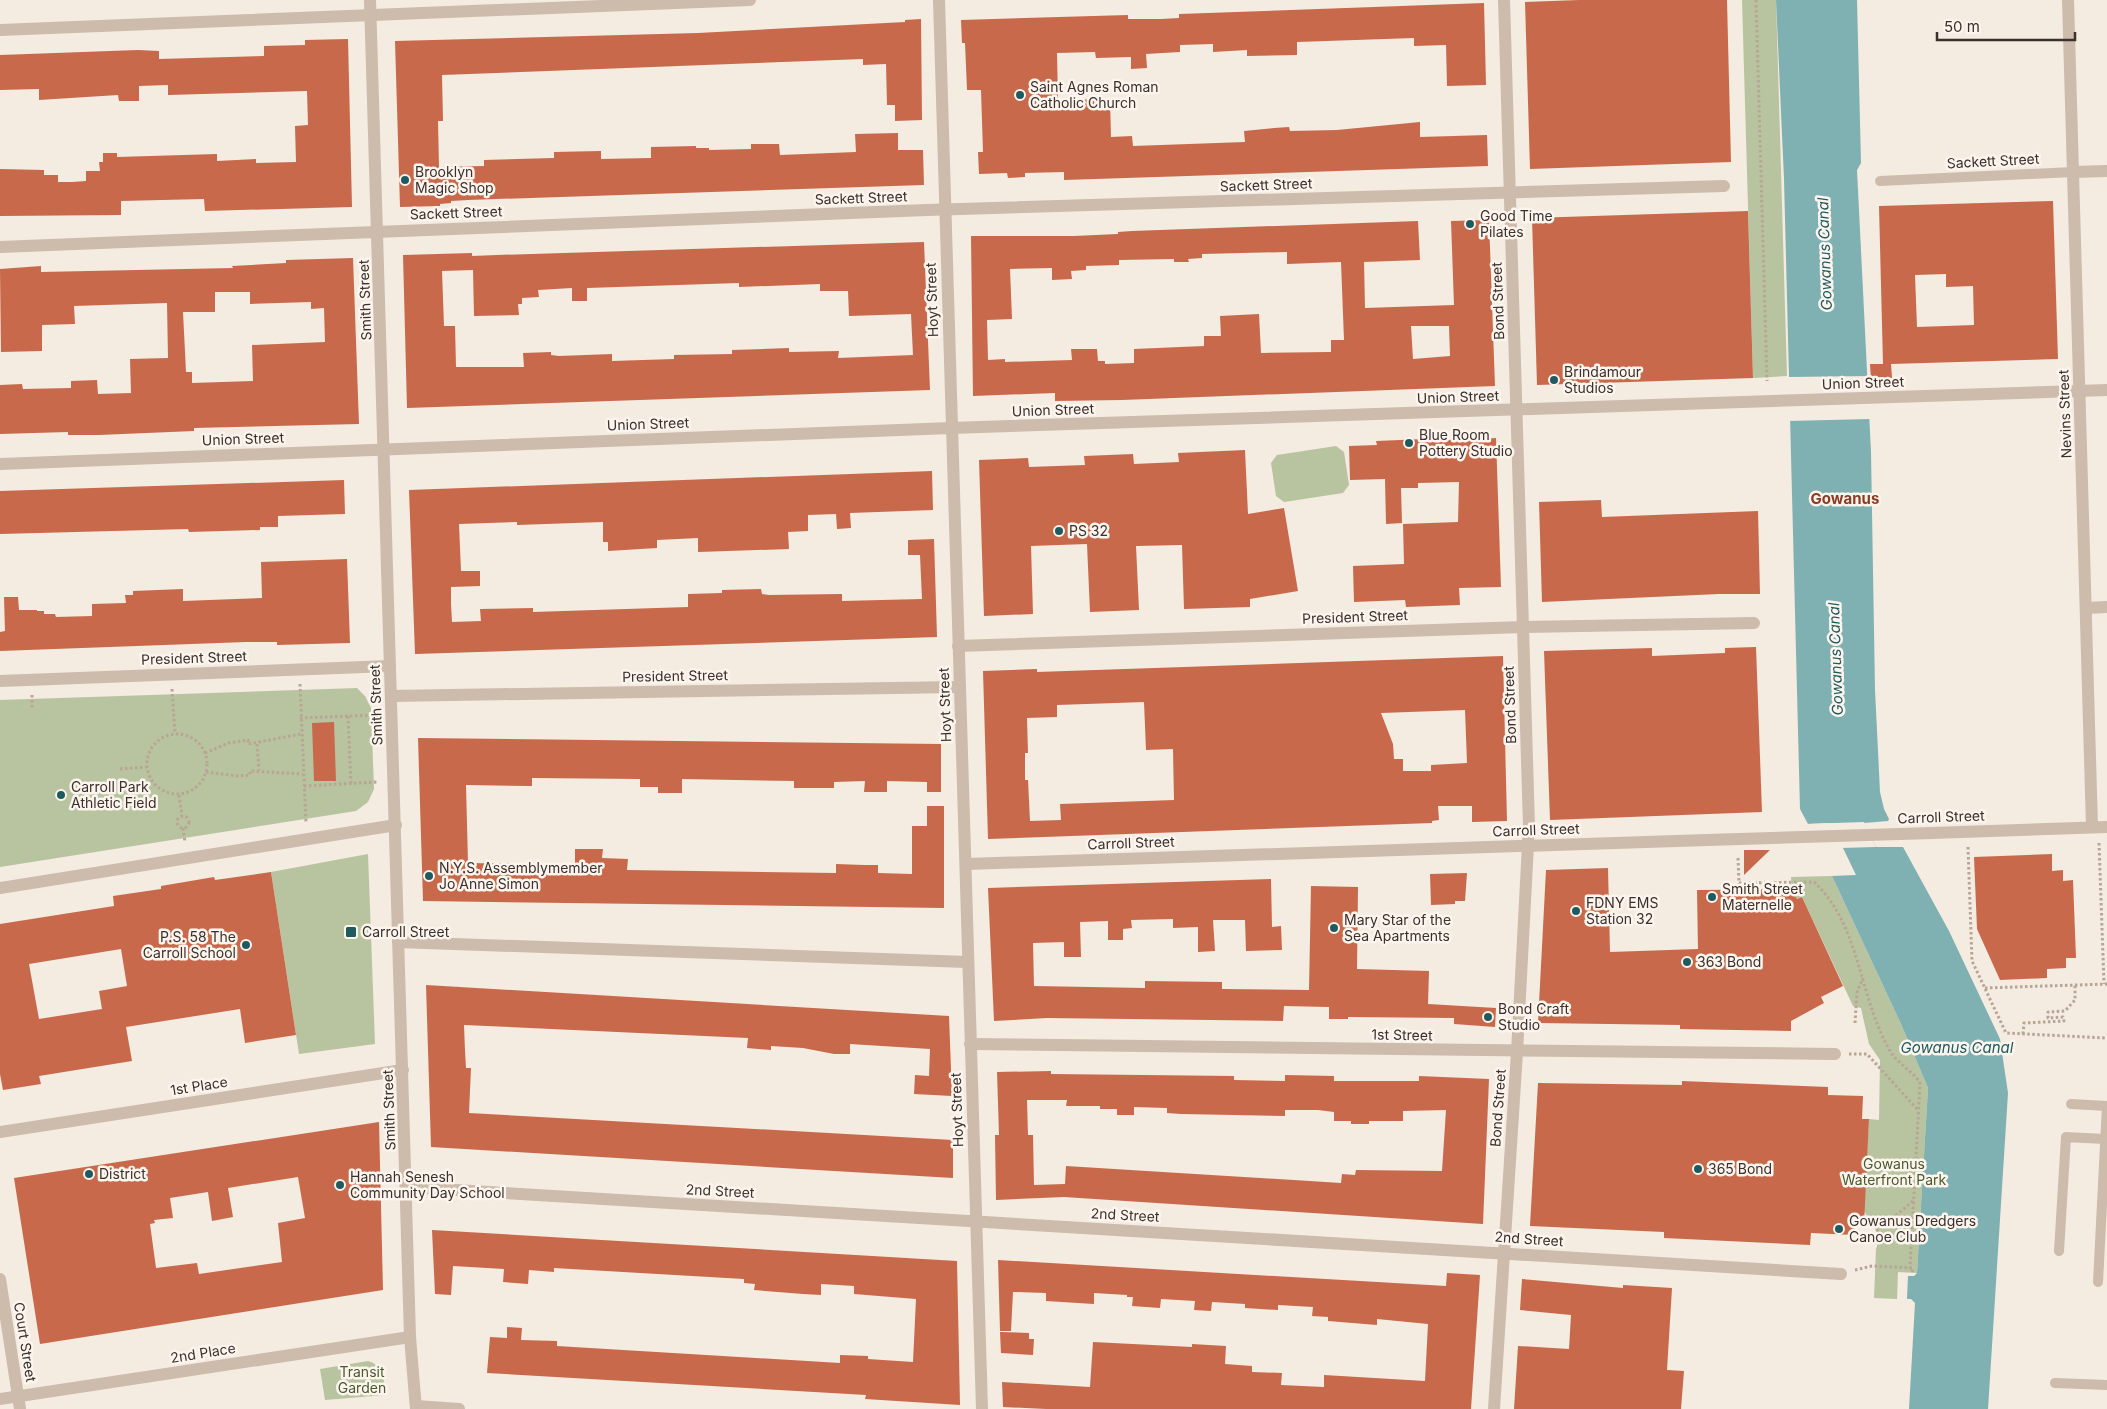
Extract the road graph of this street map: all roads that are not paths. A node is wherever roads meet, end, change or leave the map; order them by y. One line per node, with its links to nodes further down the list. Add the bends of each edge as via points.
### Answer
1 (370, 0): 6 (street, Smith Street)
2 (750, 0): 6 (street)
3 (939, 0): 13 (street, Hoyt Street)
4 (1504, 0): 12 (street, Bond Street)
5 (2068, 0): 9 (street, Nevins Street)
6 (371, 14): 7 (street); 14 (street, Smith Street)
7 (0, 30)
8 (2107, 171): 9 (street, Sackett Street)
9 (2073, 172): 10 (lane, Sackett Street); 17 (street, Nevins Street)
10 (1880, 181)
11 (1724, 186): 12 (street, Sackett Street)
12 (1510, 193): 13 (street, Sackett Street); 18 (street, Bond Street)
13 (945, 210): 14 (street, Sackett Street); 19 (street, Hoyt Street)
14 (378, 231): 15 (street, Sackett Street); 20 (street, Smith Street)
15 (0, 247)
16 (2107, 390): 17 (street, Union Street)
17 (2079, 391): 18 (street, Union Street); 23 (street, Nevins Street)
18 (1516, 411): 19 (street, Union Street); 25 (street, Bond Street)
19 (951, 428): 20 (street, Union Street); 26 (street, Hoyt Street)
20 (384, 448): 21 (street, Union Street); 27 (street, Smith Street)
21 (0, 464)
22 (2107, 607): 23 (street)
23 (2086, 608): 32 (street, Nevins Street)
24 (1754, 623): 25 (street, President Street)
25 (1523, 627): 26 (street, President Street); 34 (street, Bond Street)
26 (958, 646): 29 (street, Hoyt Street)
27 (390, 666): 28 (street, President Street); 30 (street, Smith Street)
28 (0, 681)
29 (959, 687): 30 (street, President Street); 35 (street, Hoyt Street)
30 (391, 696): 31 (street, Smith Street)
31 (396, 825): 36 (street); 37 (street, Smith Street)
32 (2092, 827): 33 (street, Carroll Street); 34 (street, Carroll Street)
33 (2107, 827)
34 (1527, 846): 35 (street, Carroll Street); 40 (street, Bond Street)
35 (966, 864): 38 (street, Hoyt Street)
36 (0, 888)
37 (398, 942): 38 (street); 42 (street, Smith Street)
38 (967, 962): 39 (street, Hoyt Street)
39 (970, 1044): 40 (street, 1st Street); 48 (street, Hoyt Street)
40 (1517, 1052): 41 (street, 1st Street); 50 (street, Bond Street)
41 (1835, 1054)
42 (403, 1070): 45 (street, 1st Place); 47 (street, Smith Street)
43 (2071, 1104): 44 (lane)
44 (2107, 1106): 46 (lane)
45 (0, 1132)
46 (2105, 1138): 49 (lane, via 2066,1137); 53 (lane)
47 (406, 1187): 48 (street, 2nd Street); 54 (street, Smith Street)
48 (976, 1221): 50 (street, 2nd Street); 61 (street, Hoyt Street)
49 (2059, 1251)
50 (1503, 1252): 51 (street, 2nd Street); 62 (street, Bond Street)
51 (1841, 1274)
52 (0, 1279): 58 (street, Court Street)
53 (2098, 1282)
54 (410, 1337): 58 (street, 2nd Place); 59 (street, Smith Street)
55 (2055, 1383): 56 (lane)
56 (2107, 1385)
57 (0, 1399): 58 (street, 2nd Place)
58 (19, 1403)
59 (416, 1408): 60 (street)
60 (459, 1409)
61 (982, 1409)
62 (1494, 1409)

